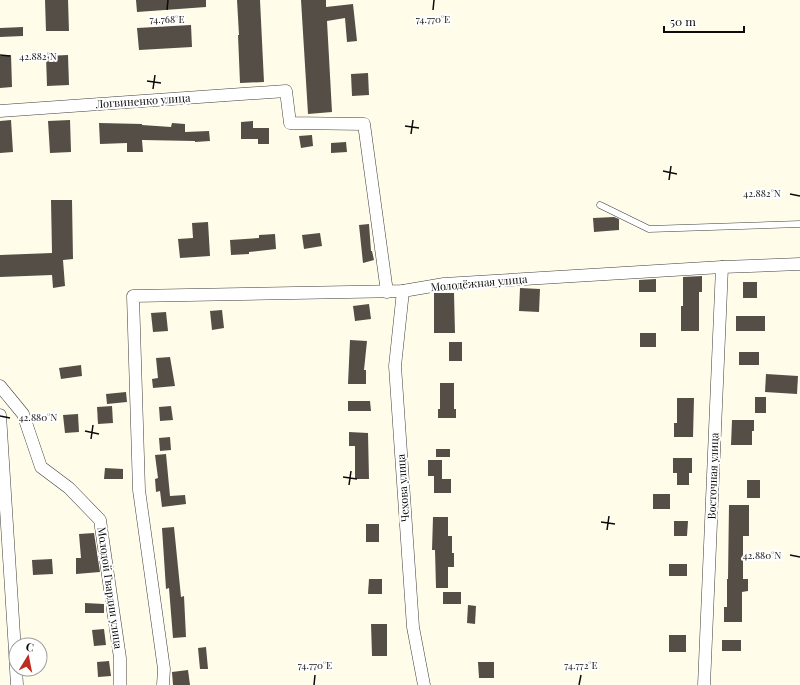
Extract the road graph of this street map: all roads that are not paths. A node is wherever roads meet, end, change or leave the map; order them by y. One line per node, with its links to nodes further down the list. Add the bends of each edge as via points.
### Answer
1 (0, 111): 7 (street, Логвиненко улица, via 286,91 290,123 364,124)
2 (600, 205): 3 (lane, via 649,229)
3 (800, 224)
4 (800, 264): 5 (street, Молодёжная улица)
5 (722, 267): 6 (street, Молодёжная улица, via 444,284); 14 (street, Восточная улица)
6 (404, 291): 7 (street, Молодёжная улица); 13 (street, Чехова улица, via 395,366 413,627)
7 (387, 292): 12 (street, Молодёжная улица, via 133,296 139,490 164,669)
8 (0, 386): 11 (street, Молодой Гвардии улица, via 23,414 41,467 70,488 100,520 120,658)
9 (0, 415): 10 (street)
10 (14, 637)
11 (120, 685)
12 (164, 685)
13 (424, 685)
14 (704, 685)

